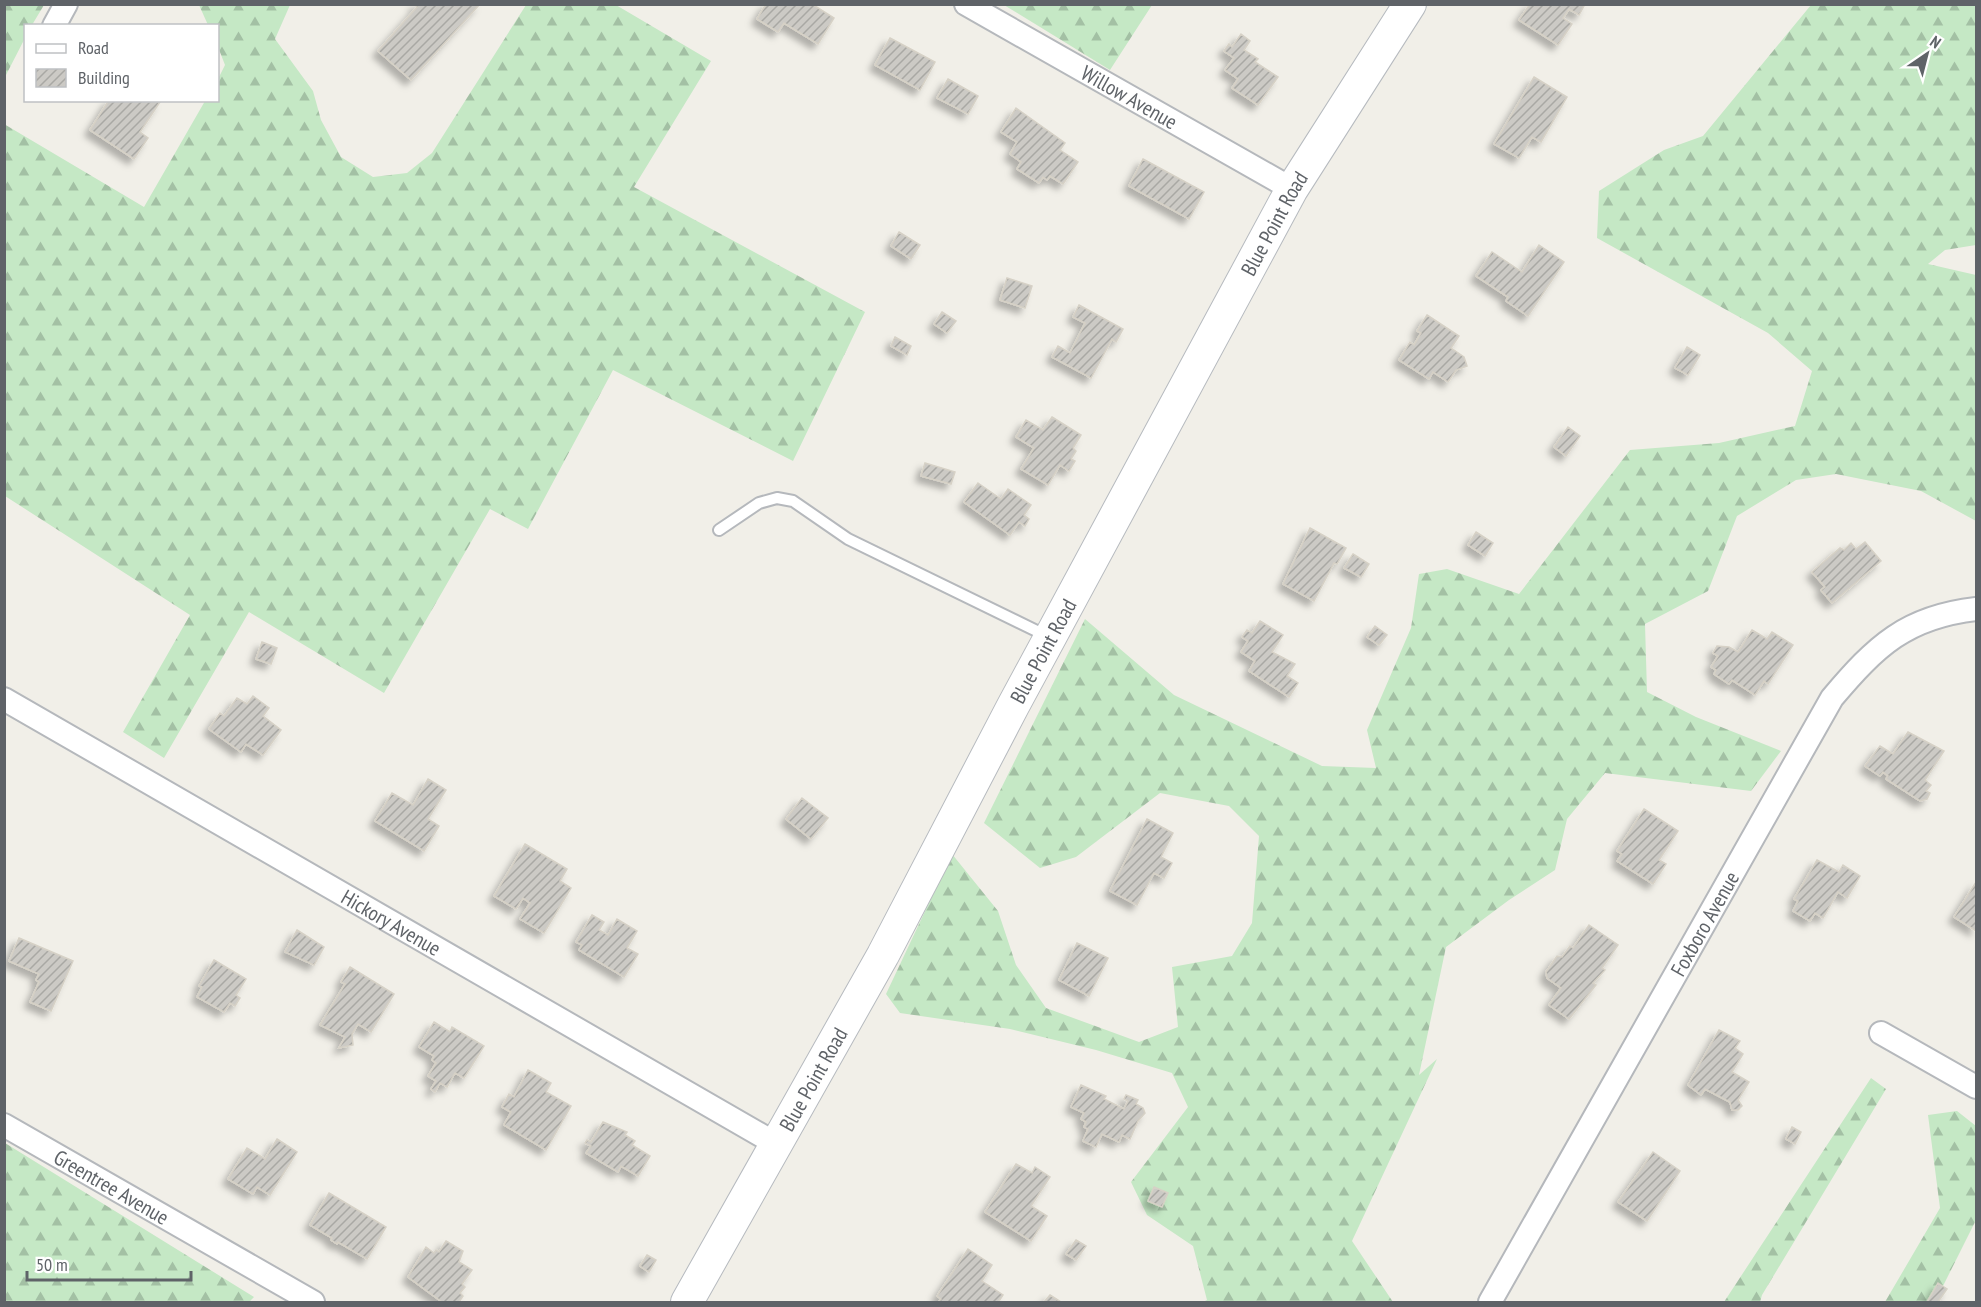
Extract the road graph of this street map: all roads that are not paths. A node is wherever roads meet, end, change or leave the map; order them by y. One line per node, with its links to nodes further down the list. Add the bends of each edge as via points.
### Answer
1 (66, 4): 4 (street)
2 (966, 4): 5 (street, Willow Avenue)
3 (1410, 4): 5 (street, Blue Point Road)
4 (55, 24)
5 (1292, 189): 8 (street, Blue Point Road)
6 (718, 530): 8 (lane, via 759,503 777,498 794,501 848,539)
7 (1977, 609): 16 (street, Foxboro Avenue, via 1945,613 1905,630 1877,648 1832,698)
8 (1051, 638): 13 (street, Blue Point Road)
9 (4, 699): 13 (street, Hickory Avenue)
10 (1881, 1033): 11 (street)
11 (1977, 1087)
12 (4, 1125): 14 (street, Greentree Avenue)
13 (778, 1145): 15 (street, Blue Point Road)
14 (314, 1302)
15 (687, 1302)
16 (1490, 1302)

